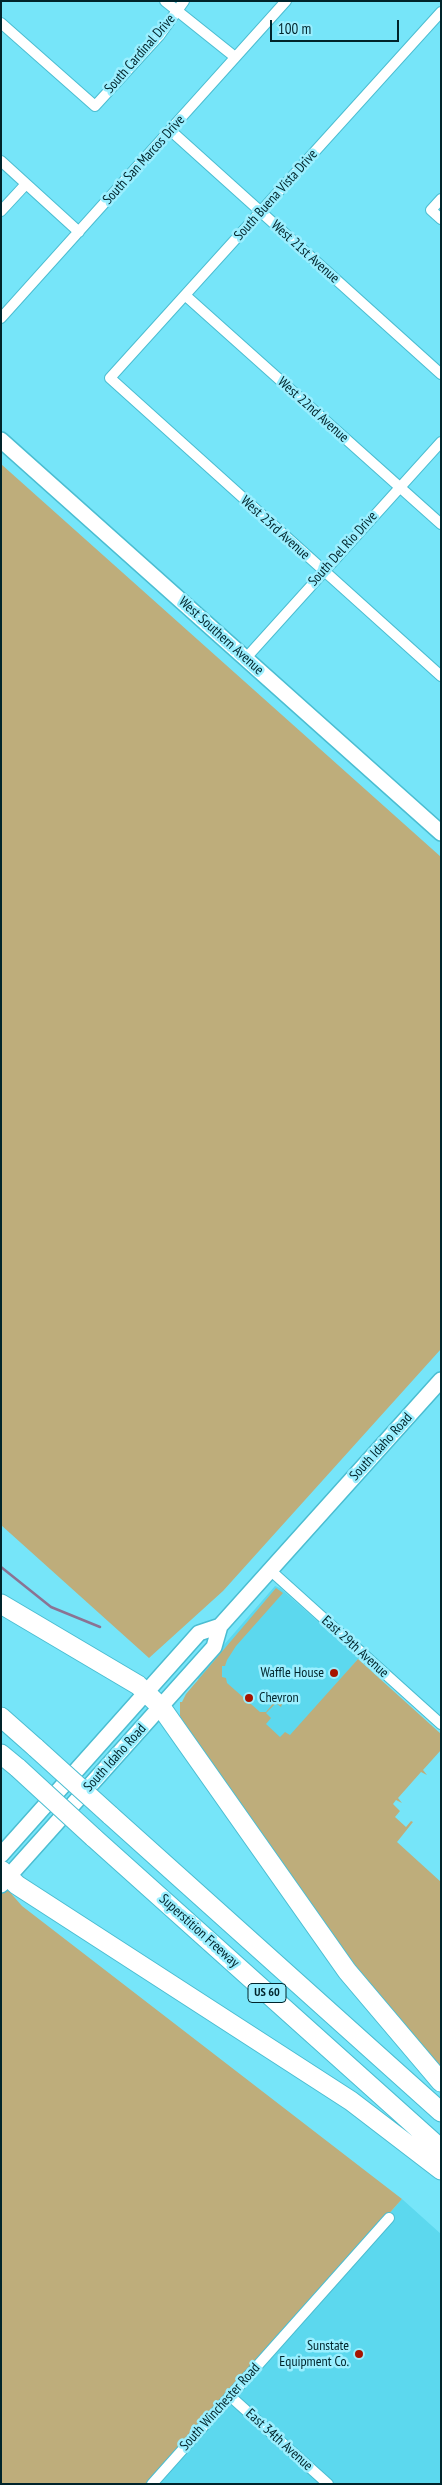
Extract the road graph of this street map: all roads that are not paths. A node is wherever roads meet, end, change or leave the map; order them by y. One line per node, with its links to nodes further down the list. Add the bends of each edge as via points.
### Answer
1 (165, 1): 3 (street)
2 (286, 1): 6 (street, South San Marcos Drive)
3 (181, 5): 5 (street, South Cardinal Drive, via 159,36 95,106); 6 (street)
4 (441, 12): 12 (street, South Buena Vista Drive)
5 (1, 23)
6 (236, 58): 7 (street, South San Marcos Drive)
7 (170, 130): 12 (street, West 21st Avenue); 14 (street, South San Marcos Drive)
8 (1, 161): 9 (street)
9 (26, 184): 11 (street); 14 (street)
10 (441, 199): 13 (street, via 431,210)
11 (1, 211)
12 (261, 212): 15 (street, South Buena Vista Drive); 17 (street, West 21st Avenue)
13 (441, 219)
14 (79, 232): 16 (street, South San Marcos Drive)
15 (186, 296): 18 (street, South Buena Vista Drive); 21 (street, West 22nd Avenue)
16 (1, 318)
17 (441, 374)
18 (110, 378): 23 (street, West 23rd Avenue)
19 (1, 440): 24 (main road, West Southern Avenue)
20 (441, 442): 21 (street, South Del Rio Drive)
21 (399, 487): 22 (street, West 22nd Avenue); 23 (street, South Del Rio Drive)
22 (441, 524)
23 (323, 572): 24 (street, South Del Rio Drive); 25 (street, West 23rd Avenue)
24 (246, 658): 26 (main road, West Southern Avenue)
25 (441, 676)
26 (441, 833)
27 (441, 1380): 28 (main road, South Idaho Road)
28 (270, 1570): 30 (main road, South Idaho Road); 34 (street, East 29th Avenue)
29 (1, 1604): 31 (highway)
30 (220, 1626): 31 (main road, South Idaho Road, via 199,1633); 32 (main road, South Idaho Road, via 214,1647)
31 (147, 1692): 32 (highway); 36 (main road, South Idaho Road)
32 (161, 1707): 37 (main road, South Idaho Road); 38 (highway, via 347,1971)
33 (1, 1717): 39 (highway, Superstition Freeway / US 60, bridge)
34 (441, 1724)
35 (1, 1754): 40 (highway, Superstition Freeway / US 60, bridge)
36 (1, 1855)
37 (4, 1877): 41 (highway, via 351,2101)
38 (441, 2082)
39 (441, 2112)
40 (441, 2149)
41 (441, 2170)
42 (389, 2218): 43 (street, South Winchester Road)
43 (230, 2396): 44 (street, South Winchester Road); 45 (street, East 34th Avenue)
44 (152, 2484)
45 (328, 2484)

